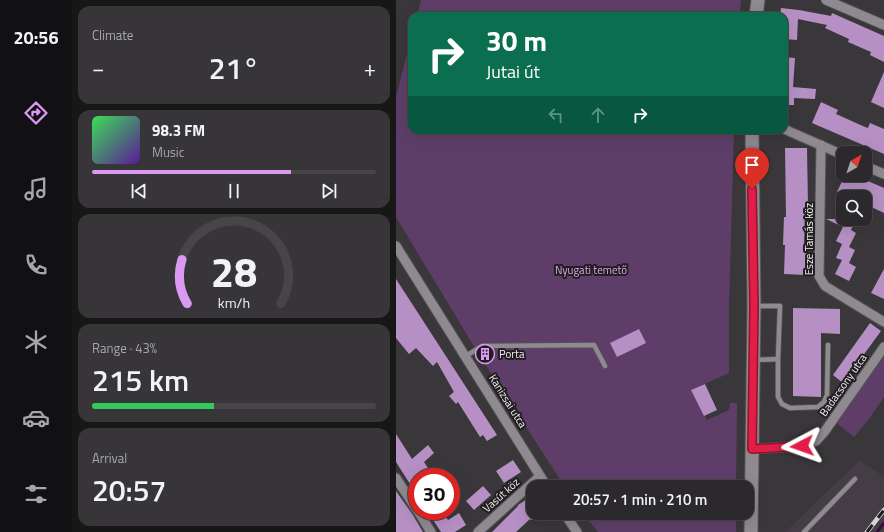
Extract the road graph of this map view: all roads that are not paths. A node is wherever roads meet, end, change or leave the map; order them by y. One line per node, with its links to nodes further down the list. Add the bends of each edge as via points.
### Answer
1 (758, 0): 3 (street)
2 (826, 0): 4 (street)
3 (756, 12)
4 (884, 25)
5 (788, 131): 7 (street)
6 (752, 134): 12 (street)
7 (821, 145): 8 (street); 13 (street, Esze Tamás köz, via 821,282)
8 (836, 152)
9 (872, 169): 10 (street)
10 (884, 174)
11 (396, 246): 16 (street, Kanizsai utca)
12 (754, 306): 17 (street); 18 (lane, via 780,306)
13 (884, 322)
14 (828, 345): 18 (lane, via 827,395 818,407 790,408 782,404 778,397)
15 (884, 346): 20 (street, Badacsony utca, via 825,431 816,440 802,446)
16 (466, 356): 19 (lane, via 482,346 594,345); 21 (street, Kanizsai utca)
17 (753, 360): 18 (lane); 20 (street)
18 (778, 360)
19 (605, 366)
20 (752, 449): 31 (street)
21 (540, 476): 24 (street, Kanizsai utca); 29 (street, Vasút köz)
22 (396, 478): 25 (street)
23 (855, 479): 32 (lane)
24 (543, 480)
25 (408, 497)
26 (423, 520): 28 (street)
27 (569, 520): 30 (street)
28 (431, 532)
29 (478, 532)
30 (577, 532)
31 (751, 532)
32 (804, 532)

